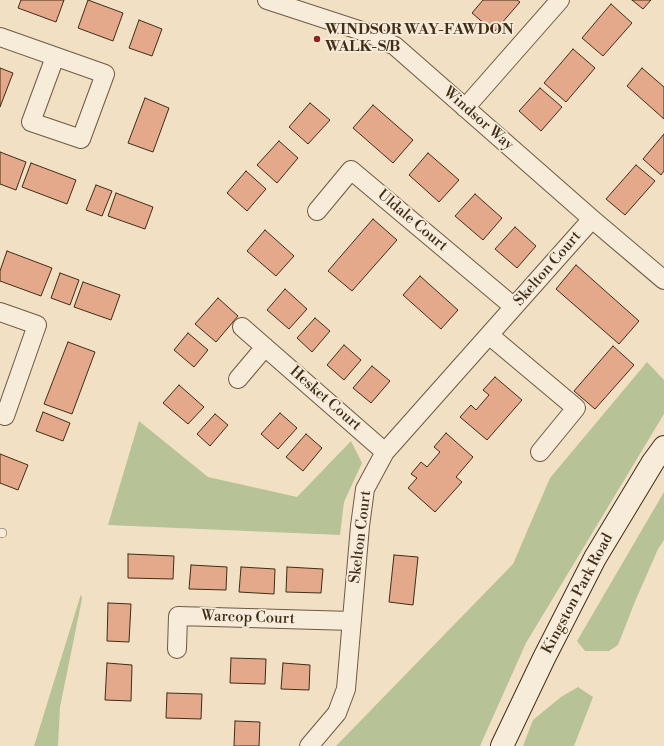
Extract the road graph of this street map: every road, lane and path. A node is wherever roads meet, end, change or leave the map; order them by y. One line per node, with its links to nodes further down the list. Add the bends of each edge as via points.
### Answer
1 (267, 0): 5 (street, Windsor Way, via 368,33 395,46)
2 (560, 0): 5 (street)
3 (0, 37): 4 (street)
4 (55, 57): 4 (street, via 105,74 81,139 32,122)
5 (465, 108): 7 (street, Windsor Way)
6 (317, 211): 9 (street, Uldale Court, via 351,170)
7 (592, 219): 8 (street, Windsor Way); 9 (street, Skelton Court)
8 (664, 280)
9 (514, 307): 12 (street, Skelton Court)
10 (0, 312): 15 (street, via 37,324 5,416)
11 (242, 327): 13 (street, Hesket Court)
12 (489, 336): 17 (street, Skelton Court); 18 (street, via 576,408)
13 (265, 347): 14 (street); 17 (street, Hesket Court)
14 (238, 379)
15 (0, 414)
16 (664, 447): 22 (street, Kingston Park Road, via 595,558)
17 (385, 452): 19 (street, Skelton Court, via 365,490)
18 (540, 452)
19 (352, 621): 20 (street, Warcop Court, via 178,616); 21 (street, Skelton Court, via 346,689 337,713)
20 (177, 649)
21 (309, 746)
22 (502, 746)

